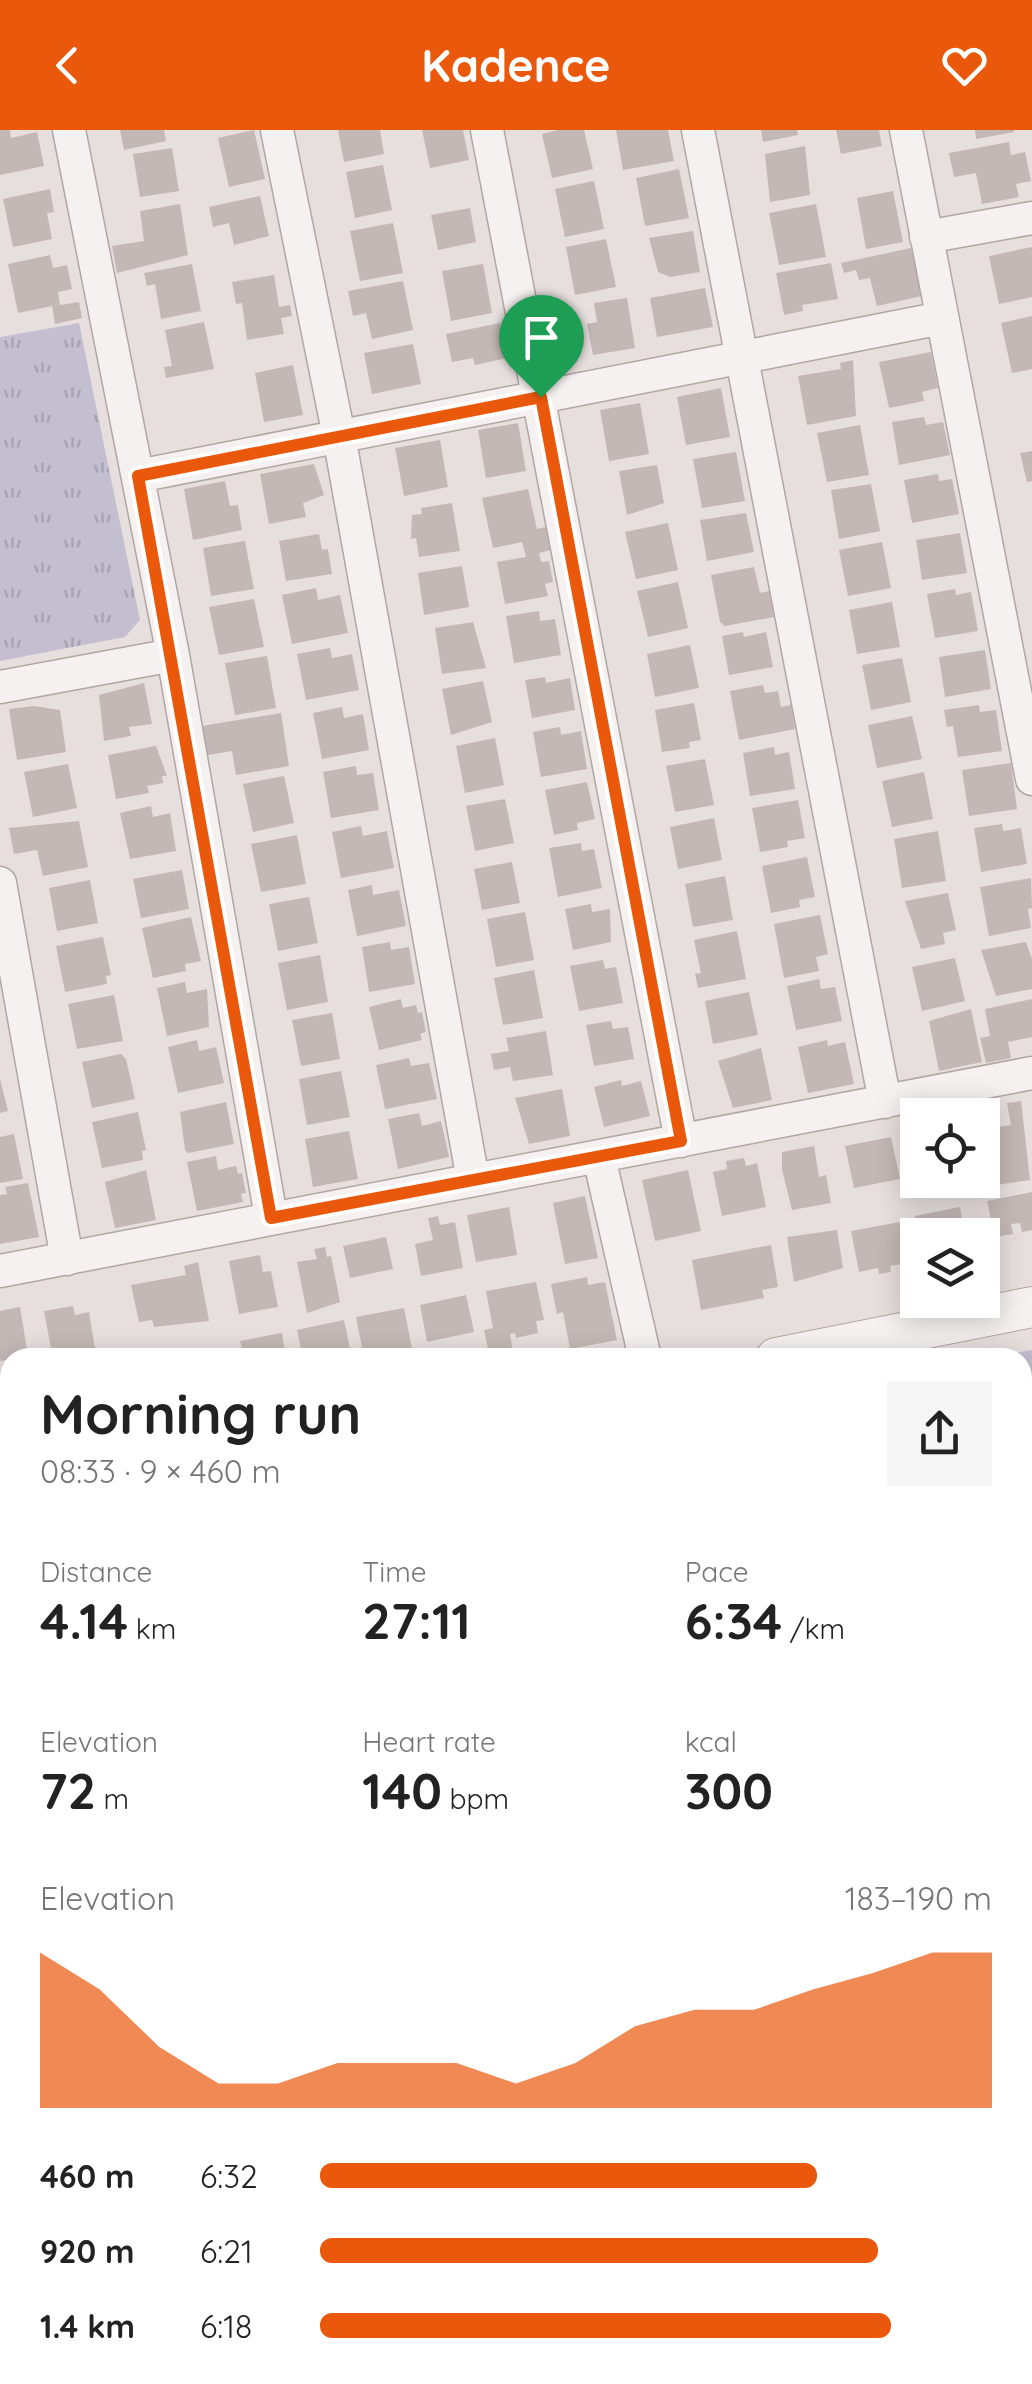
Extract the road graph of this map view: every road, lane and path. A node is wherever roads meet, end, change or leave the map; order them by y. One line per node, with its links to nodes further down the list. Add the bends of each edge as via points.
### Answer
1 (69, 130): 12 (street)
2 (277, 130): 11 (street)
3 (487, 130): 10 (street)
4 (698, 130): 9 (street)
5 (906, 130): 7 (street)
6 (1032, 218): 7 (street)
7 (926, 237): 8 (street)
8 (942, 318): 9 (street); 15 (street)
9 (741, 357): 10 (street); 18 (street)
10 (541, 397): 11 (street); 19 (street)
11 (340, 436): 12 (street); 21 (street)
12 (138, 476): 13 (street)
13 (172, 655): 14 (street); 22 (street)
14 (0, 687)
15 (1032, 779)
16 (0, 883): 23 (street)
17 (1032, 1073): 18 (street)
18 (884, 1102): 19 (street)
19 (681, 1141): 20 (street)
20 (598, 1156): 21 (street); 26 (street)
21 (473, 1180): 22 (street)
22 (271, 1218): 23 (street)
23 (67, 1259): 24 (street)
24 (0, 1272)
25 (1032, 1307): 27 (street)
26 (643, 1348)
27 (826, 1348)

